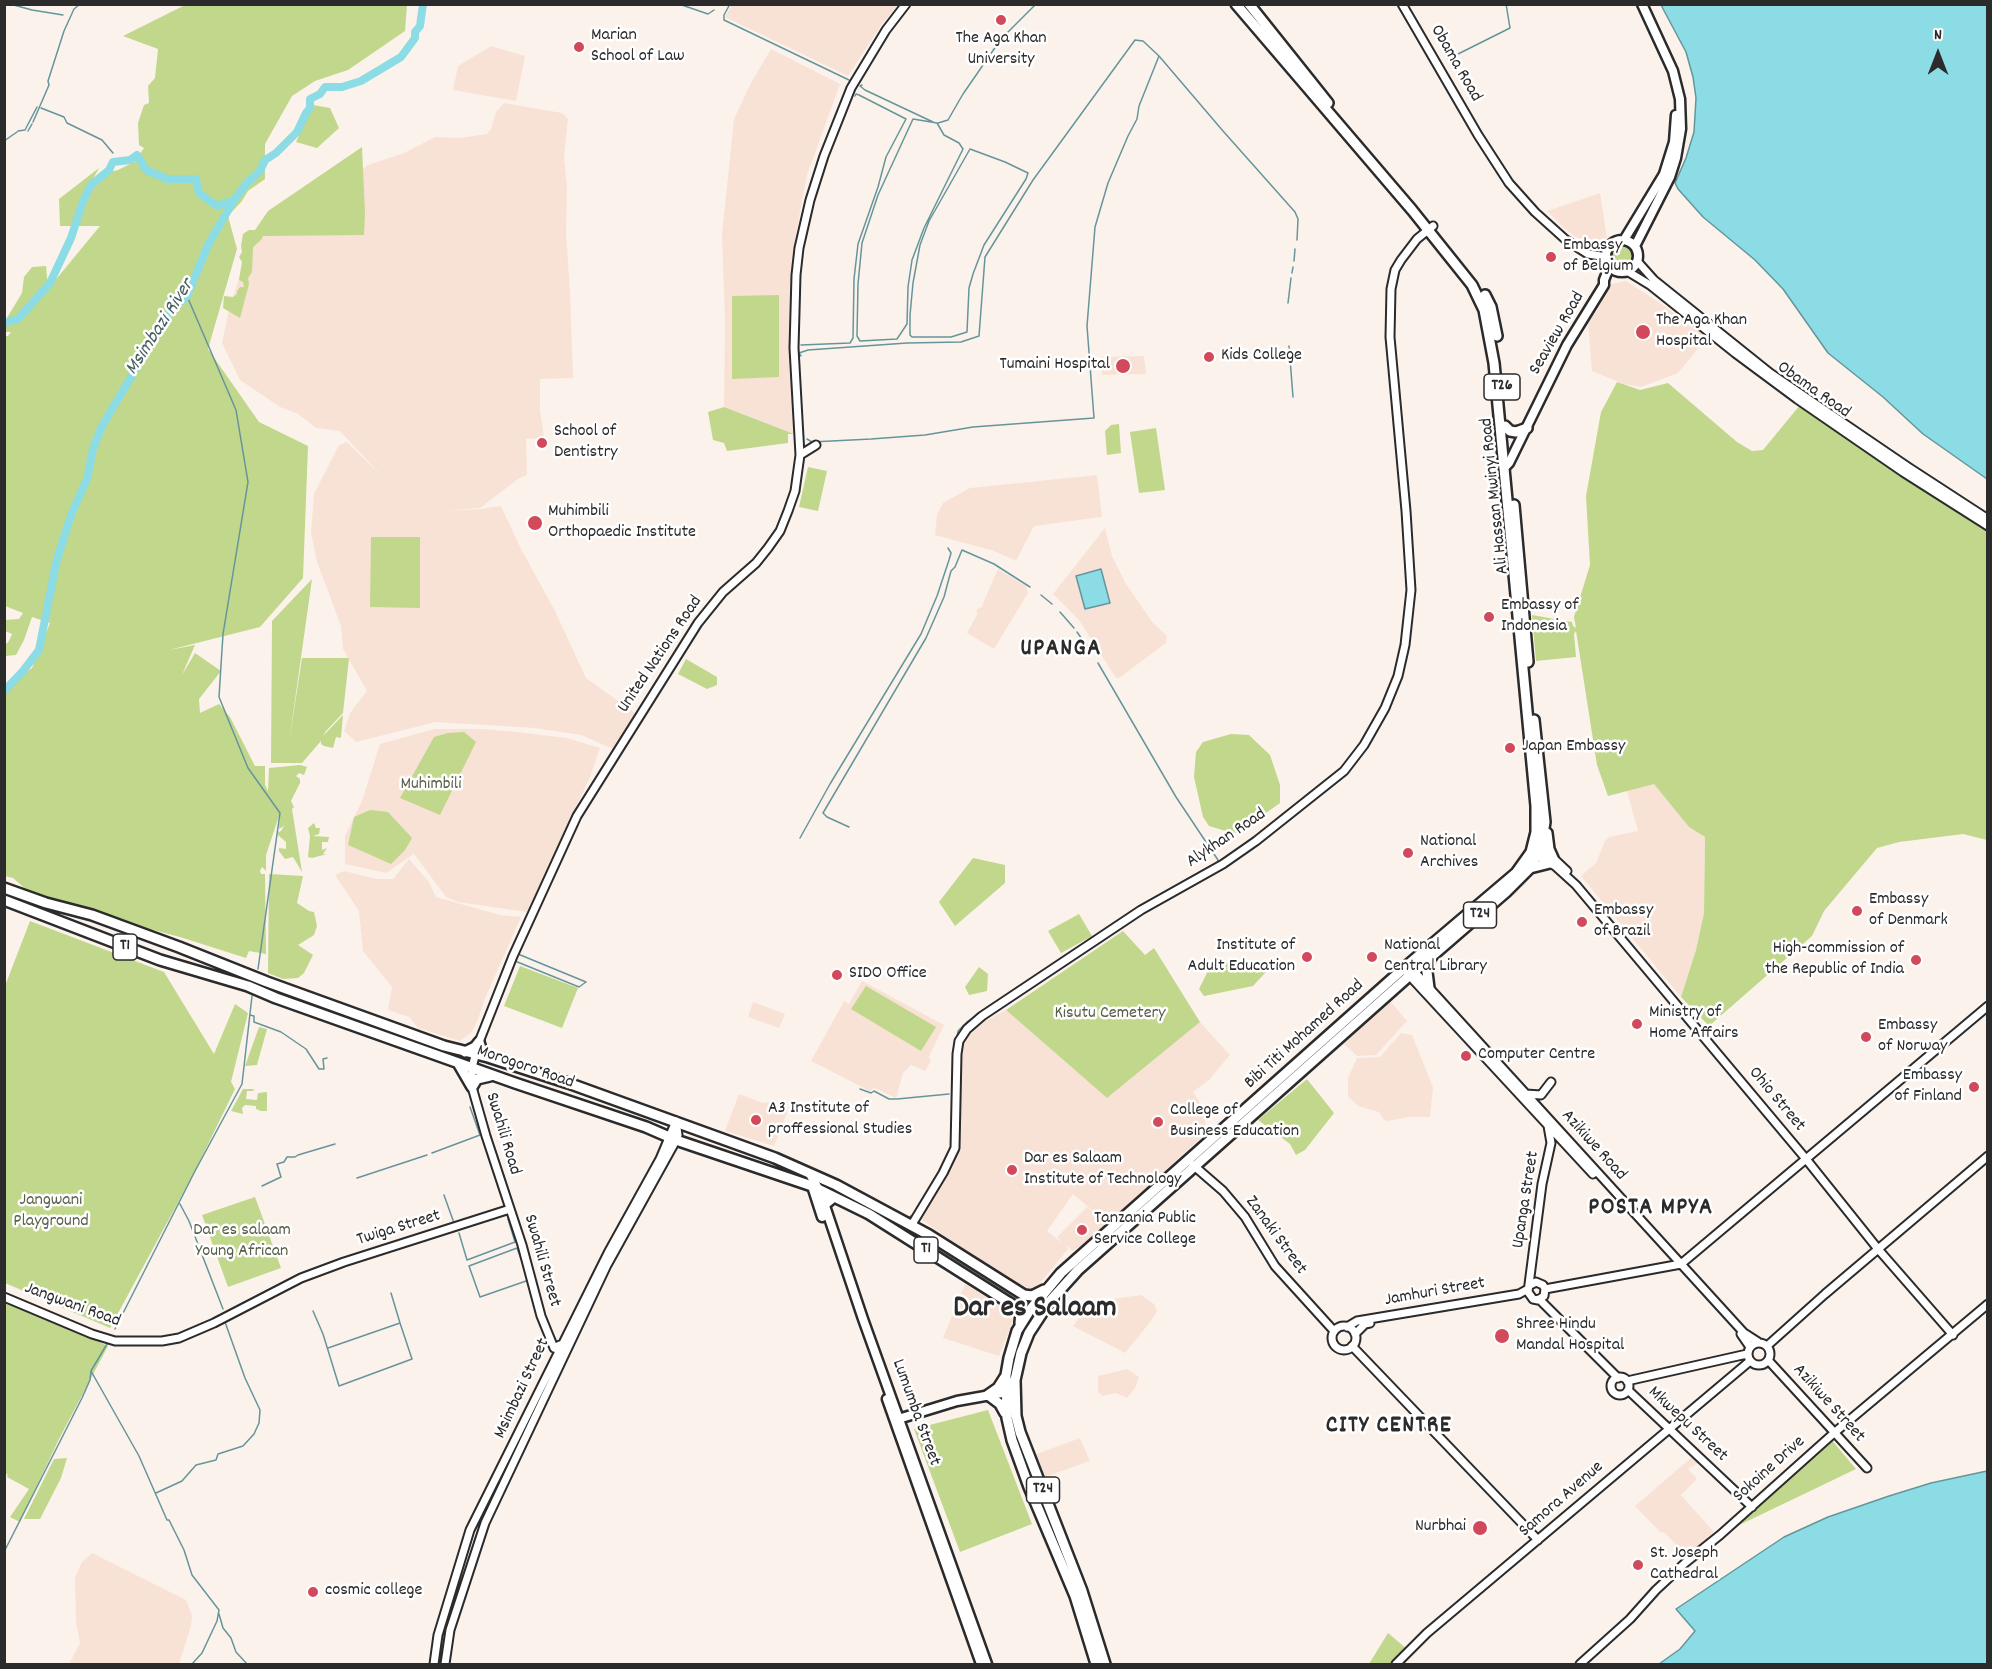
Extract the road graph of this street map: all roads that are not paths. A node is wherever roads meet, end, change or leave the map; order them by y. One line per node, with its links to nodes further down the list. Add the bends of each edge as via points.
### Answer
1 (906, 4): 17 (street, United Nations Road, via 851,88 810,200 799,248 795,294 794,348)
2 (1236, 4): 7 (highway, Ali Hassan Mwinyi Road / T26)
3 (1249, 4): 7 (highway, Ali Hassan Mwinyi Road / T26)
4 (1402, 4): 10 (street, Obama Road, via 1509,183 1566,240 1588,255)
5 (1637, 4): 8 (main road, via 1669,73 1675,100 1675,129 1664,174)
6 (1642, 4): 9 (main road, via 1673,71 1680,99 1681,129 1670,177)
7 (1430, 228): 14 (highway, Ali Hassan Mwinyi Road / T26, via 1476,280 1491,307); 18 (highway, Ali Hassan Mwinyi Road / T26, via 1472,285 1484,309); 55 (street, Alykhan Road, via 1409,248 1395,270 1389,306 1411,590 1398,676 1385,708 1352,762 1241,852 1141,910 967,1029 957,1054 955,1148)
8 (1624, 240): 9 (main road); 10 (main road, via 1610,246)
9 (1635, 246): 11 (main road)
10 (1608, 261): 12 (main road); 13 (main road, Seaview Road)
11 (1637, 261): 12 (main road); 19 (street, Obama Road, via 1654,280 1770,373)
12 (1624, 271): 13 (main road, Seaview Road); 20 (street, Obama Road, via 1650,285 1797,399)
13 (1604, 285): 15 (main road, Seaview Road, via 1567,345)
14 (1505, 426): 15 (highway, via 1516,432); 18 (highway, Ali Hassan Mwinyi Road / T26)
15 (1527, 428): 18 (main road, Seaview Road)
16 (816, 445): 17 (street)
17 (801, 455): 32 (street, United Nations Road, via 795,491 780,531 756,563 704,615 577,816 513,956)
18 (1506, 465): 21 (highway, Ali Hassan Mwinyi Road / T26); 22 (highway, Ali Hassan Mwinyi Road / T26, via 1536,806)
19 (1988, 519)
20 (1988, 526)
21 (1545, 822): 22 (highway, Ali Hassan Mwinyi Road / T26); 23 (highway)
22 (1536, 851): 23 (street, Ohio Street); 24 (highway, Bibi Titi Mohamed Road / T24); 28 (highway, Bibi Titi Mohamed Road / T24)
23 (1552, 860): 24 (highway); 48 (street, Ohio Street)
24 (1530, 868): 27 (highway, Bibi Titi Mohamed Road / T24)
25 (4, 888): 29 (highway, Morogoro Road / T1, via 179,947)
26 (4, 900): 29 (highway, Morogoro Road / T1, via 160,960)
27 (1430, 958): 28 (highway, Bibi Titi Mohamed Road / T24); 30 (highway, via 1426,977)
28 (1409, 971): 30 (street, Azikiwe Road); 43 (street, Azikiwe Road); 49 (highway, Bibi Titi Mohamed Road / T24)
29 (249, 981): 33 (highway, Morogoro Road / T1, via 267,982); 36 (highway, Morogoro Road / T1, via 264,993)
30 (1429, 988): 41 (street, Azikiwe Road)
31 (1988, 1006): 48 (street)
32 (479, 1042): 33 (highway); 34 (street, United Nations Road); 35 (highway)
33 (465, 1052): 34 (highway, Morogoro Road / T1)
34 (476, 1054): 35 (highway, Morogoro Road / T1); 37 (street, Swahili Road)
35 (488, 1057): 42 (highway, Morogoro Road / T1)
36 (458, 1063): 37 (highway, Morogoro Road / T1); 40 (highway)
37 (472, 1067): 38 (highway, Morogoro Road / T1); 40 (street, Swahili Road)
38 (496, 1076): 40 (highway, via 477,1079); 44 (highway, Morogoro Road / T1)
39 (1551, 1082): 41 (street, via 1541,1095)
40 (472, 1087): 54 (street, Swahili Road)
41 (1526, 1094): 43 (street, Azikiwe Road)
42 (676, 1121): 44 (street, via 678,1135); 50 (highway, Morogoro Road / T1)
43 (1548, 1122): 45 (street, Upanga Street); 46 (street, Azikiwe Road); 57 (street, Azikiwe Road)
44 (673, 1138): 51 (highway, Morogoro Road / T1); 71 (street, Msimbazi Street, via 622,1224); 90 (street, Msimbazi Street, via 607,1265 485,1523 450,1630)
45 (1551, 1143): 46 (street); 60 (street, Upanga Street, via 1542,1184)
46 (1564, 1143): 57 (street, Azikiwe Road)
47 (1988, 1156): 56 (street)
48 (1806, 1159): 56 (street, Ohio Street); 57 (street)
49 (1192, 1164): 59 (highway, Bibi Titi Mohamed Road / T24); 67 (street, Zanaki Street, via 1223,1191 1245,1217 1275,1266); 80 (highway, Bibi Titi Mohamed Road / T24, via 1050,1301 1037,1318 1021,1353)
50 (810, 1174): 51 (main road, Lumumba Street); 55 (highway, Morogoro Road / T1)
51 (815, 1188): 52 (highway, Morogoro Road / T1); 53 (main road, Lumumba Street); 83 (main road, Lumumba Street)
52 (834, 1197): 53 (highway); 66 (highway, Morogoro Road / T1, via 869,1214 1016,1307 1021,1312)
53 (825, 1205): 83 (main road, Lumumba Street)
54 (510, 1209): 58 (street, Twiga Street); 71 (street, Swahili Street, via 544,1324 554,1348)
55 (911, 1226): 59 (highway, Morogoro Road / T1, via 1024,1295 1032,1296)
56 (1878, 1249): 69 (street, Ohio Street); 73 (street)
57 (1680, 1265): 61 (street); 70 (street, Azikiwe Road, via 1744,1333); 74 (street, Azikiwe Road, via 1744,1337)
58 (297, 1280): 62 (street, Jangwani Road, via 214,1323 162,1341 116,1341)
59 (1048, 1287): 66 (highway, Bibi Titi Mohamed Road / T24)
60 (1531, 1288): 61 (street, via 1543,1285); 63 (street, via 1533,1299); 65 (street, Jamhuri Street, via 1519,1294 1357,1322); 68 (street, Jamhuri Street, via 1365,1324)
61 (1545, 1289): 63 (street)
62 (4, 1297)
63 (1539, 1299): 77 (street, Mkwepu Street)
64 (1988, 1304): 69 (street, Sokoine Drive)
65 (1347, 1327): 67 (street); 68 (street)
66 (1017, 1331): 76 (highway, Bibi Titi Mohamed Road / T24)
67 (1335, 1331): 72 (street, via 1332,1338 1336,1347 1344,1350)
68 (1355, 1334): 72 (street)
69 (1953, 1335): 85 (street, Sokoine Drive)
70 (1758, 1342): 73 (street); 74 (street)
71 (560, 1345): 89 (street, Msimbazi Street, via 470,1530 438,1635)
72 (1352, 1346): 88 (street)
73 (1767, 1346): 75 (street)
74 (1749, 1354): 75 (street, via 1760,1365); 78 (street); 84 (street, Samora Avenue)
75 (1768, 1360): 85 (street, Azikiwe Street)
76 (1006, 1375): 80 (highway, Bibi Titi Mohamed Road / T24); 81 (highway)
77 (1618, 1378): 78 (street, Mkwepu Street); 79 (street, Mkwepu Street, via 1612,1384 1613,1391 1620,1395)
78 (1627, 1381): 79 (street, Mkwepu Street)
79 (1628, 1390): 84 (street, Mkwepu Street)
80 (1010, 1392): 81 (main road); 82 (highway, Bibi Titi Mohamed Road / T24); 94 (highway, Bibi Titi Mohamed Road / T24, via 1020,1432 1082,1591)
81 (988, 1395): 82 (highway, via 1000,1404); 83 (main road)
82 (1007, 1418): 93 (highway, Bibi Titi Mohamed Road / T24, via 1029,1486 1075,1596)
83 (897, 1419): 91 (main road, Lumumba Street); 92 (main road, Lumumba Street)
84 (1668, 1430): 87 (street, Mkwepu Street); 88 (street, Samora Avenue)
85 (1834, 1432): 86 (street, Azikiwe Street); 87 (street, Sokoine Drive)
86 (1866, 1468)
87 (1752, 1507): 96 (street, Sokoine Drive, via 1656,1590)
88 (1538, 1540): 95 (street, Samora Avenue)
89 (434, 1665)
90 (445, 1665)
91 (981, 1665)
92 (987, 1665)
93 (1096, 1665)
94 (1105, 1665)
95 (1396, 1665)
96 (1580, 1665)

